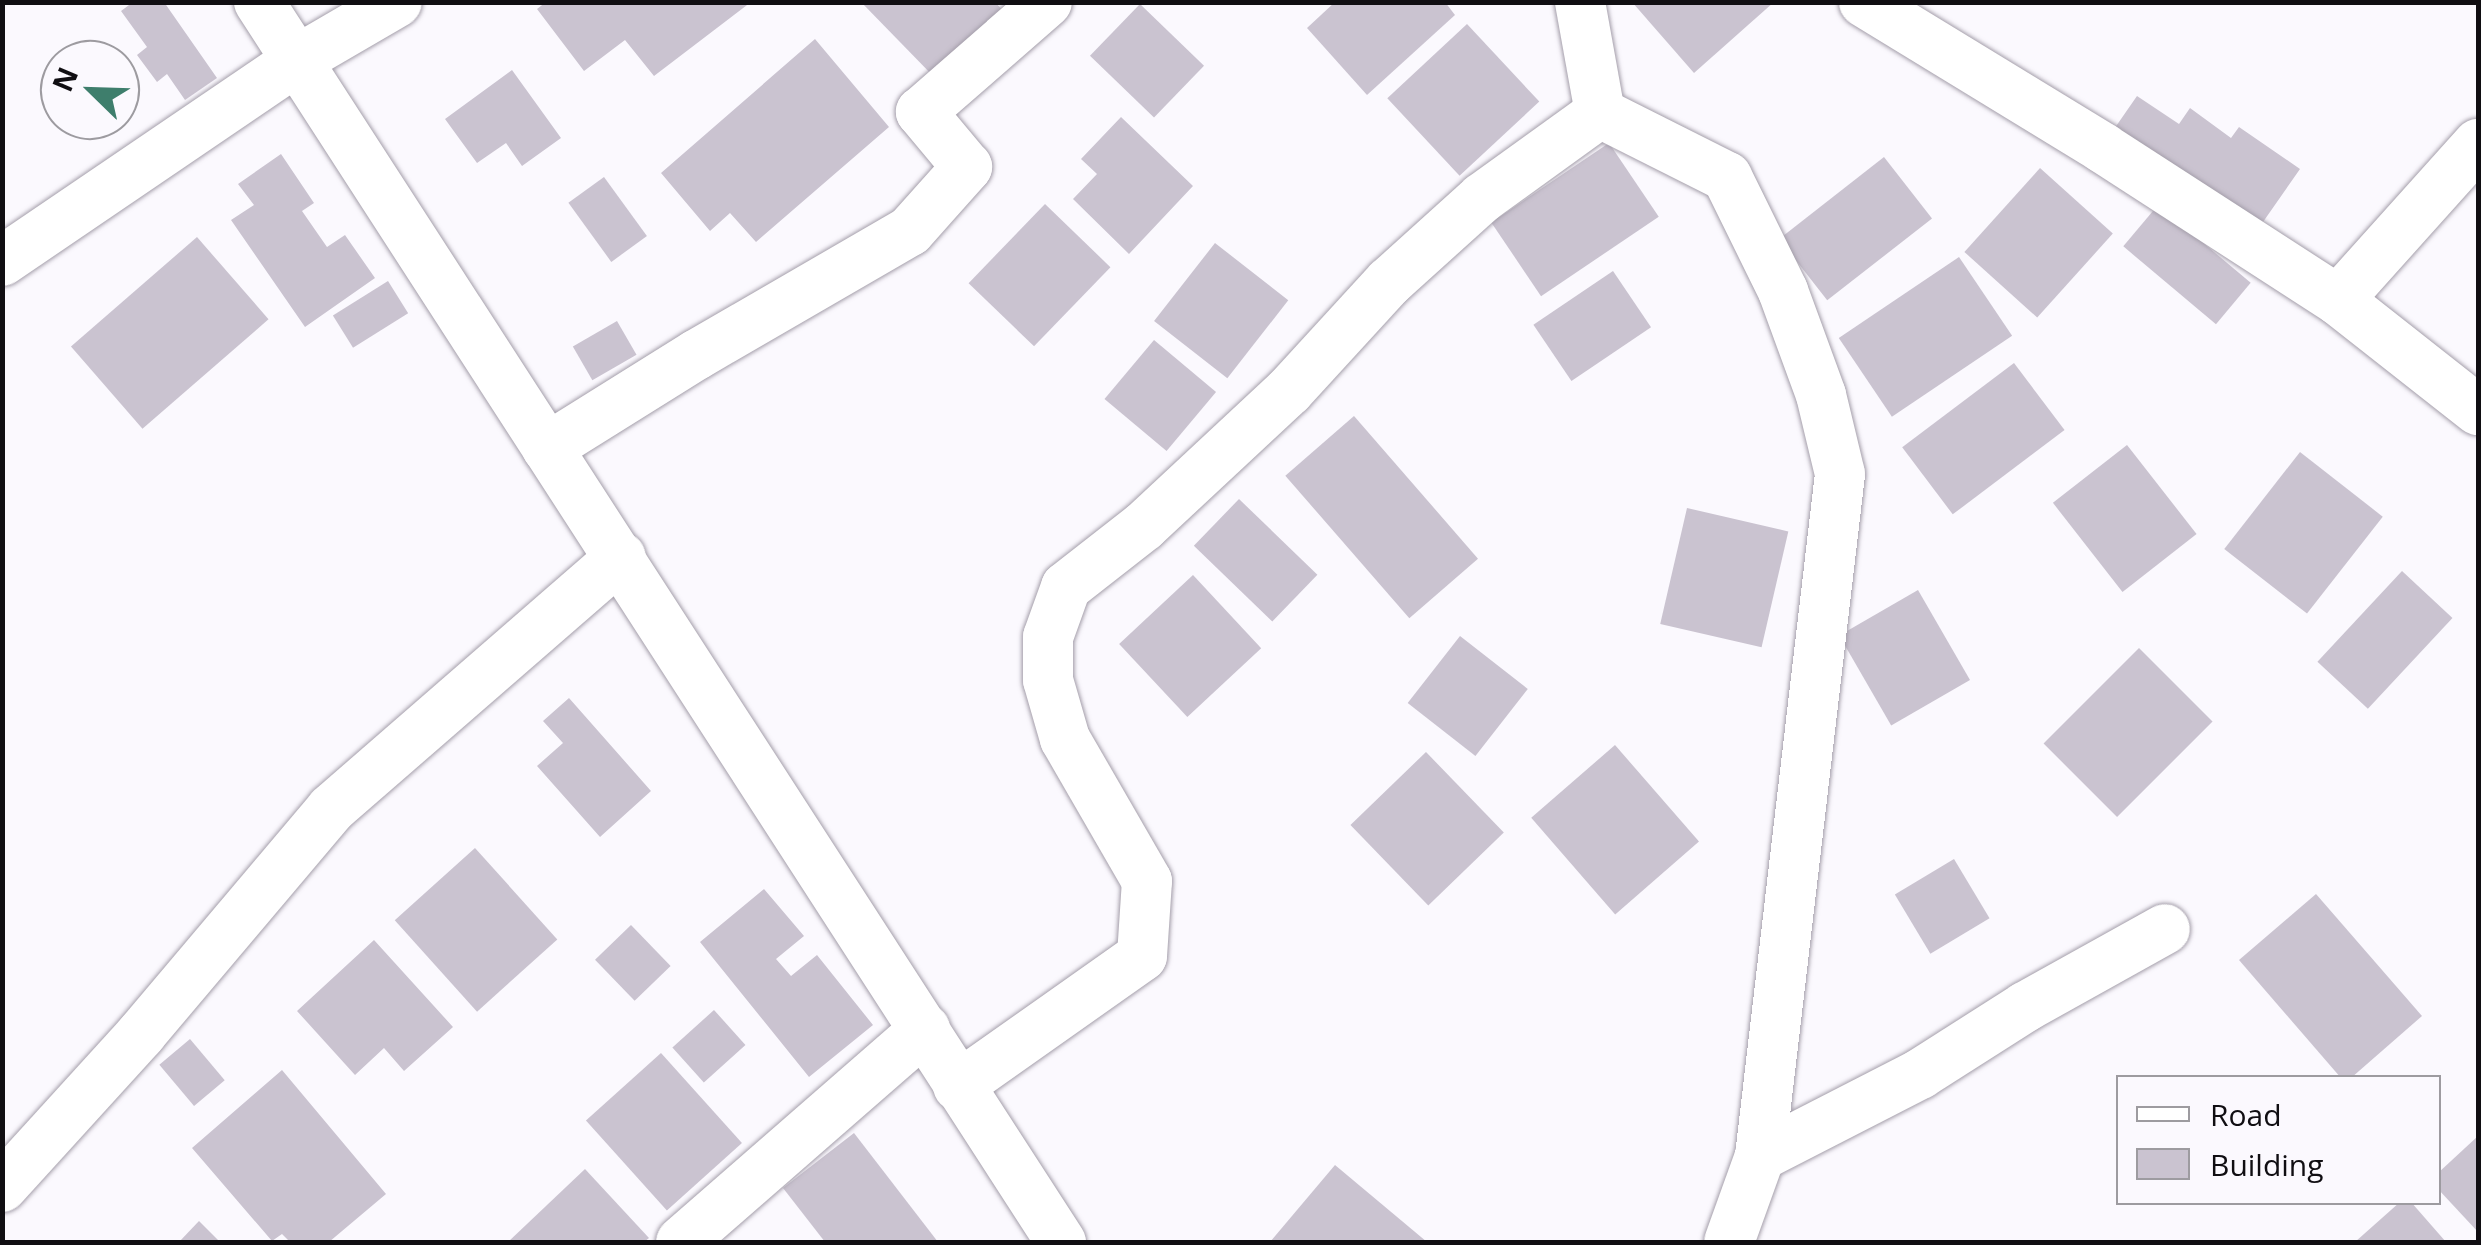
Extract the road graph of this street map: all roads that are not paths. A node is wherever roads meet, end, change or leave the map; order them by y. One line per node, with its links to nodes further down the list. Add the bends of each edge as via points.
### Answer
1 (260, 2): 6 (street)
2 (397, 2): 6 (street)
3 (1047, 2): 12 (street, via 921,112 968,168 910,231)
4 (1580, 2): 7 (street)
5 (1864, 2): 10 (street)
6 (299, 59): 9 (street); 12 (street)
7 (1600, 113): 16 (street, via 1469,210 1389,282 1274,405 1144,526 1066,587 1048,637 1048,680 1064,739 1147,881 1142,956); 17 (street, via 1727,177 1783,291 1821,394 1840,474)
8 (2478, 144): 10 (street)
9 (2, 261)
10 (2338, 300): 11 (street)
11 (2478, 410)
12 (547, 448): 13 (street)
13 (621, 557): 15 (street); 18 (street, via 331,810)
14 (2165, 929): 17 (street, via 1920,1074)
15 (925, 1029): 16 (street); 19 (street)
16 (958, 1086): 20 (street)
17 (1760, 1156): 21 (street)
18 (2, 1188)
19 (681, 1242)
20 (1061, 1242)
21 (1729, 1242)

